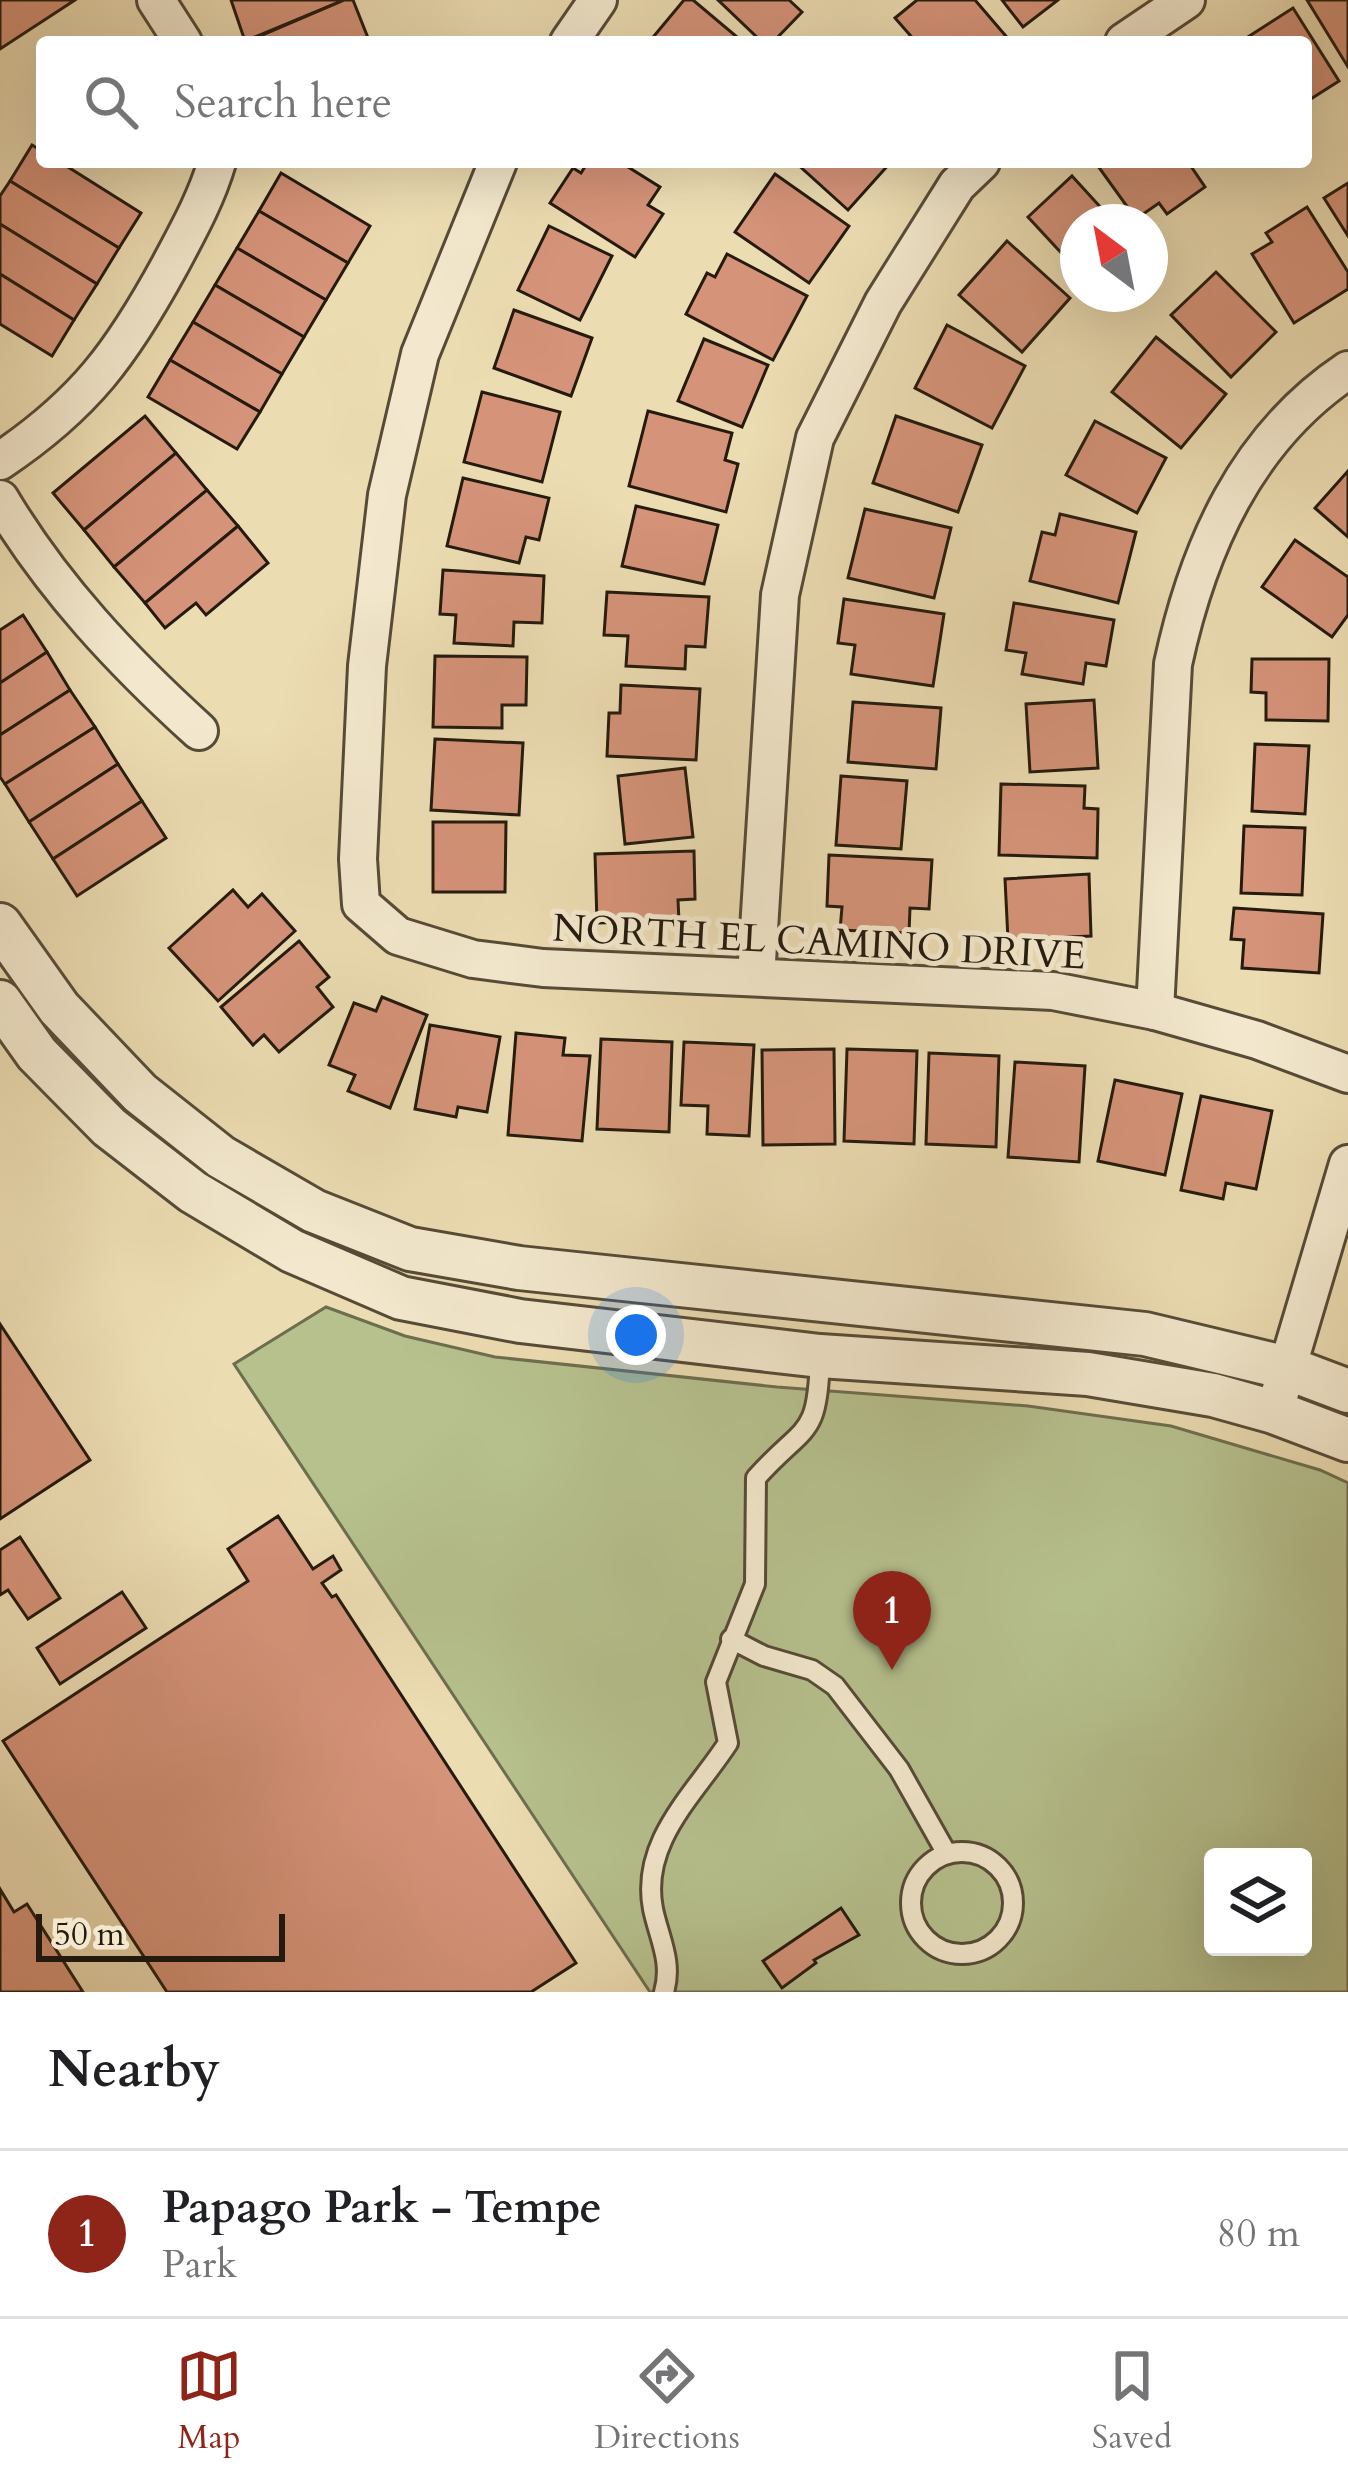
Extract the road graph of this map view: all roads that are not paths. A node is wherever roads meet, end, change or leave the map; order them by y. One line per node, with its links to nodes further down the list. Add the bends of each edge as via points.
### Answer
1 (156, 0): 4 (street)
2 (598, 0): 5 (street)
3 (1186, 0): 6 (street)
4 (179, 36)
5 (573, 36)
6 (1133, 36)
7 (215, 168): 11 (street, via 110,366 71,408)
8 (495, 168): 15 (street, NORTH EL CAMINO DRIVE, via 420,354 387,495 368,666 361,904 398,936 472,959)
9 (975, 168): 15 (street, via 883,303 815,438 780,596)
10 (1348, 370): 17 (street, via 1269,440 1232,493 1182,623 1173,664)
11 (0, 461)
12 (0, 499): 13 (street, via 101,638)
13 (199, 731)
14 (0, 925): 21 (street, via 58,1008 140,1094 221,1157 314,1211 410,1249 588,1276 1145,1334)
15 (756, 977): 17 (street, NORTH EL CAMINO DRIVE, via 1053,991)
16 (0, 1002): 20 (street, via 37,1054 110,1126 194,1192 335,1270 401,1298 520,1321)
17 (1155, 1011): 18 (street, NORTH EL CAMINO DRIVE)
18 (1348, 1074)
19 (1348, 1164): 21 (street)
20 (820, 1356): 23 (street, via 1088,1373); 25 (lane, via 809,1429 756,1478 754,1583)
21 (1287, 1367): 22 (street); 23 (street)
22 (1348, 1391)
23 (1274, 1412): 24 (street)
24 (1348, 1440)
25 (731, 1639): 26 (lane, via 835,1686 899,1768); 27 (lane, via 716,1682 728,1744 652,1858 652,1907 666,1947)
26 (947, 1854): 26 (lane, via 916,1882 915,1924 946,1952 988,1948 1012,1914 1004,1873 968,1852)
27 (664, 1992)

